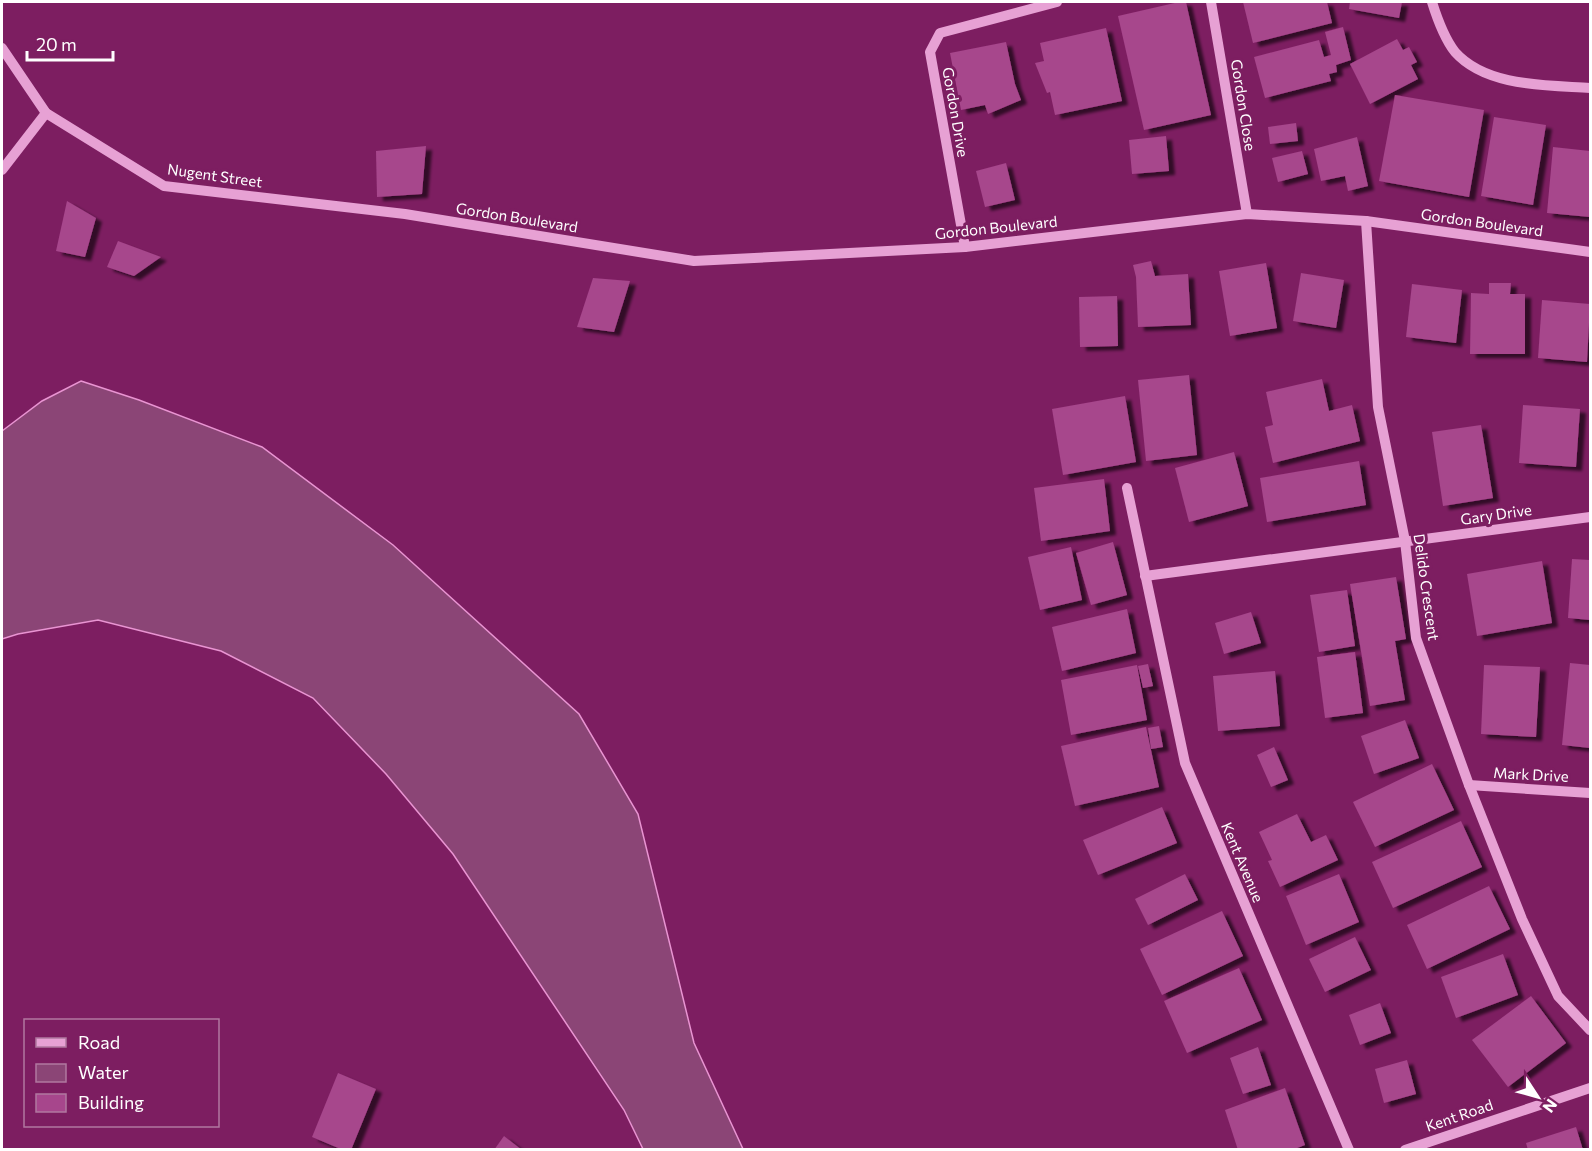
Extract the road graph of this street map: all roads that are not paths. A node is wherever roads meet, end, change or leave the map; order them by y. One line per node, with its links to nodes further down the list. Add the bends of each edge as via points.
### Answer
1 (1057, 2): 11 (street, Gordon Drive, via 940,33 930,52)
2 (1211, 2): 9 (street, Gordon Close)
3 (1432, 2): 5 (street, via 1454,51 1474,69 1497,78)
4 (2, 48): 6 (street, Nugent Street)
5 (1590, 88)
6 (46, 113): 7 (street); 8 (street, Nugent Street, via 164,186)
7 (2, 170)
8 (405, 214): 11 (street, Gordon Boulevard, via 694,261)
9 (1247, 214): 10 (street, Gordon Boulevard); 11 (street, Gordon Boulevard)
10 (1366, 221): 12 (street, Gordon Boulevard); 15 (street, Delido Crescent, via 1378,407)
11 (965, 247)
12 (1590, 252)
13 (1127, 488): 16 (street, Kent Avenue)
14 (1590, 517): 15 (street, Gary Drive)
15 (1406, 541): 16 (street); 17 (street, Delido Crescent, via 1416,638)
16 (1145, 576): 21 (street, Kent Avenue, via 1185,763)
17 (1469, 785): 18 (street, Mark Drive); 19 (street, Delido Crescent, via 1522,919 1558,996)
18 (1590, 793)
19 (1590, 1030)
20 (1590, 1088): 22 (street, Kent Road)
21 (1349, 1149)
22 (1405, 1149)

